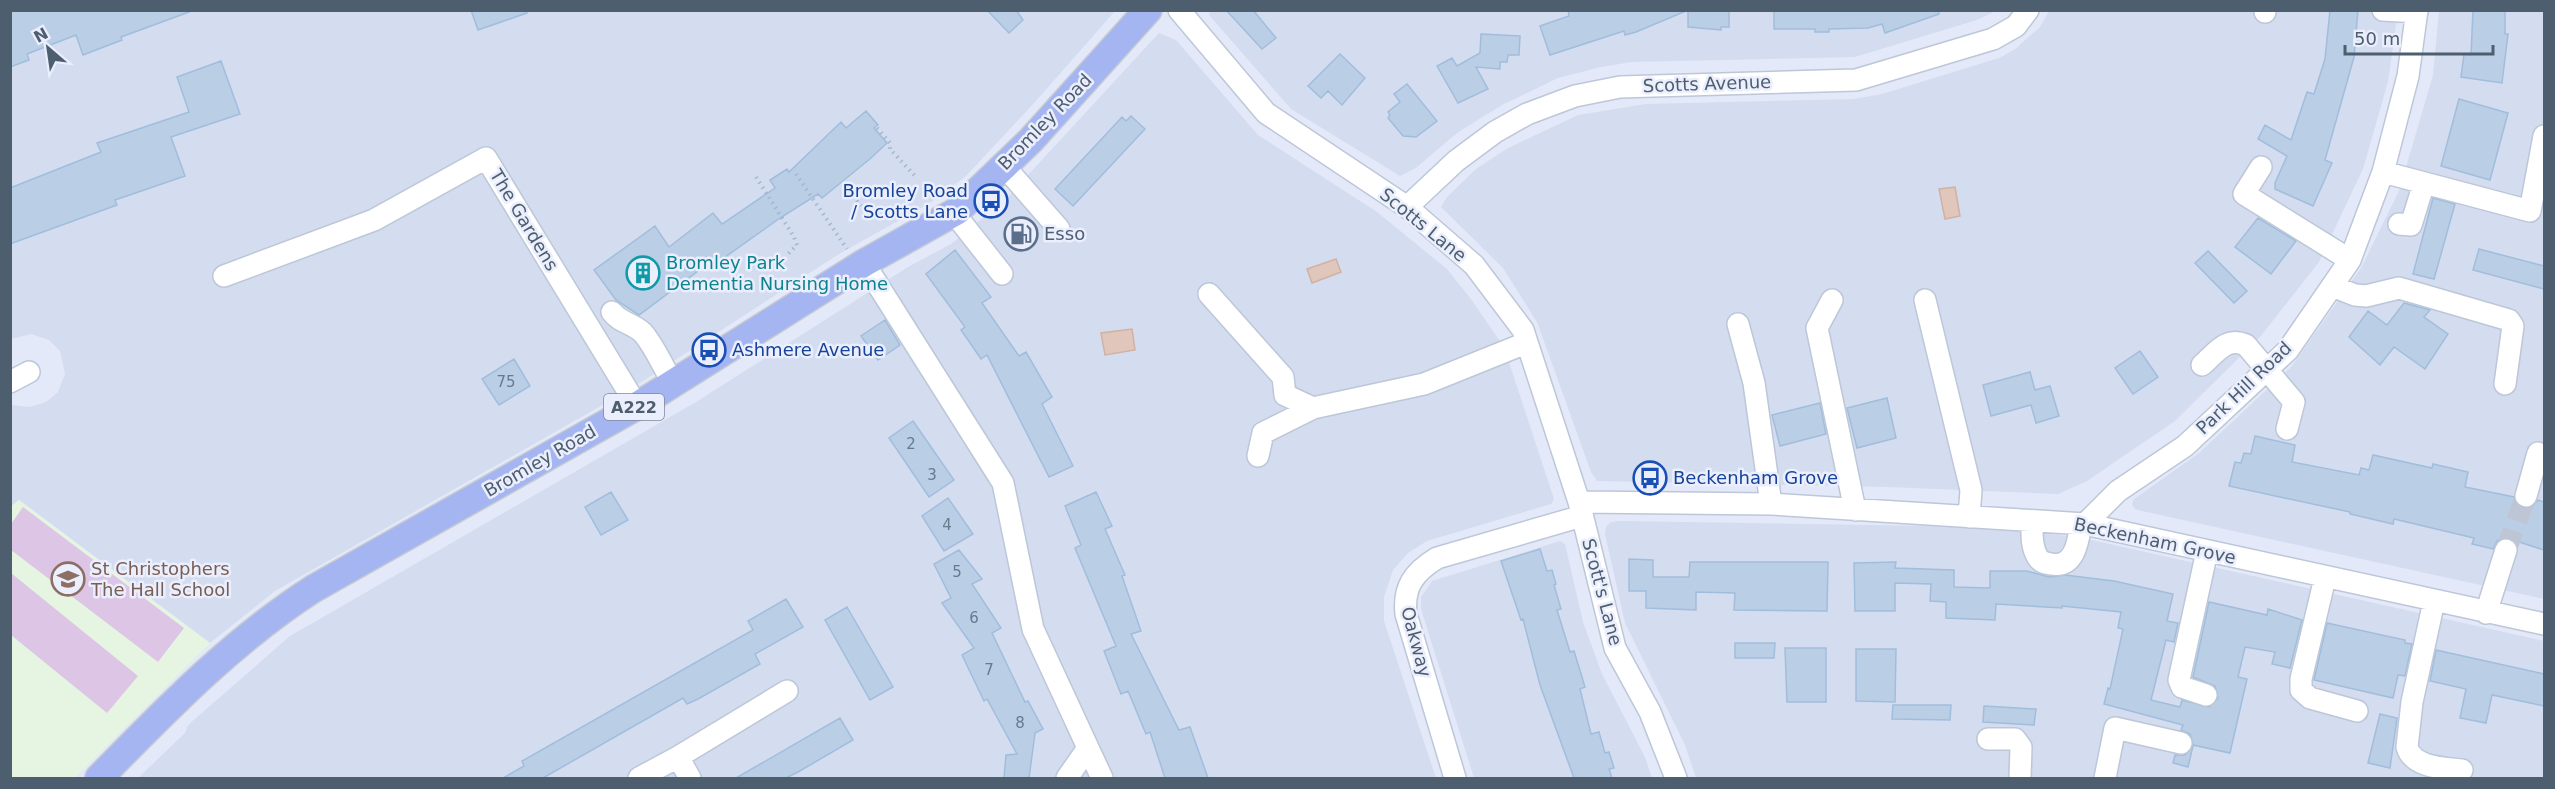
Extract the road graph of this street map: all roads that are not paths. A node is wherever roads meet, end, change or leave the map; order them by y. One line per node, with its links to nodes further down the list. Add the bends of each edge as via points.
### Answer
1 (1148, 10): 7 (main road, Bromley Road / A222)
2 (1179, 10): 11 (street, Scotts Lane, via 1266,113)
3 (2028, 10): 11 (street, Scotts Avenue, via 2016,26 1993,39 1856,80 1620,87 1575,96 1527,114 1495,132 1456,161)
4 (2383, 10): 5 (street)
5 (2417, 11): 9 (street, Park Hill Road, via 2408,76)
6 (2544, 136): 10 (street, via 2530,211)
7 (1004, 166): 12 (main road, Bromley Road / A222); 14 (street)
8 (2261, 167): 15 (street, via 2244,194)
9 (2383, 172): 10 (street); 15 (street, Park Hill Road)
10 (2424, 183): 13 (street, via 2411,225)
11 (1407, 207): 25 (street, Scotts Lane, via 1474,266 1522,330)
12 (954, 213): 16 (main road, Bromley Road / A222); 17 (street)
13 (2399, 224)
14 (1059, 229)
15 (2350, 260): 19 (street, Park Hill Road)
16 (864, 263): 30 (main road, Bromley Road / A222); 55 (street, via 1003,483 1033,629)
17 (1002, 274)
18 (224, 276): 32 (street, The Gardens, via 374,220 486,158)
19 (2332, 286): 27 (street, Park Hill Road, via 2288,350); 31 (street, via 2366,296 2399,288 2509,320 2513,326)
20 (1209, 294): 33 (street, via 1283,377 1285,395)
21 (1832, 300): 40 (street, via 1817,328)
22 (1924, 300): 41 (street, via 1971,490)
23 (612, 312): 30 (street, via 618,320 644,334)
24 (1738, 324): 38 (street, via 1754,383)
25 (1526, 343): 33 (street, via 1424,384); 39 (street, Scotts Lane)
26 (2202, 365): 27 (street, via 2224,345 2236,340 2246,345)
27 (2267, 370): 34 (street, via 2294,402); 43 (street, Park Hill Road, via 2185,446 2118,491)
28 (29, 372): 29 (street)
29 (10, 382)
30 (673, 383): 32 (main road, Bromley Road / A222)
31 (2505, 384)
32 (637, 406): 58 (main road, Bromley Road / A222, via 277,613 202,674)
33 (1313, 408): 36 (street, via 1263,433)
34 (2287, 429)
35 (2538, 453): 37 (street)
36 (1258, 456)
37 (2526, 496)
38 (1771, 504): 39 (street, Beckenham Grove); 40 (street, Beckenham Grove)
39 (1581, 509): 63 (street, Oakway, via 1437,558 1411,580 1404,597 1406,614); 64 (street, Scott's Lane, via 1615,648 1650,712)
40 (1855, 510): 41 (street, Beckenham Grove)
41 (1969, 517): 42 (street, Beckenham Grove)
42 (2032, 521): 43 (street, Beckenham Grove); 43 (street, via 2032,543 2037,556 2057,565 2071,558)
43 (2083, 524): 45 (street, Beckenham Grove)
44 (2506, 550): 48 (street)
45 (2207, 551): 46 (street, Beckenham Grove); 51 (street, via 2179,680 2188,691)
46 (2325, 578): 47 (street, Beckenham Grove); 52 (street, via 2301,690 2310,698)
47 (2434, 601): 48 (street, Beckenham Grove); 57 (street, via 2412,702 2407,747 2422,763)
48 (2486, 613): 49 (street, Beckenham Grove)
49 (2544, 624)
50 (787, 691): 56 (street)
51 (2206, 695)
52 (2357, 711)
53 (1988, 739): 65 (street, via 2015,739 2021,747)
54 (2181, 742): 66 (street, via 2115,728)
55 (1088, 748): 61 (street); 62 (street)
56 (678, 757): 59 (street); 60 (street)
57 (2462, 770)
58 (99, 778)
59 (639, 778)
60 (690, 778)
61 (1067, 778)
62 (1102, 778)
63 (1455, 778)
64 (1676, 778)
65 (2020, 778)
66 (2105, 778)

